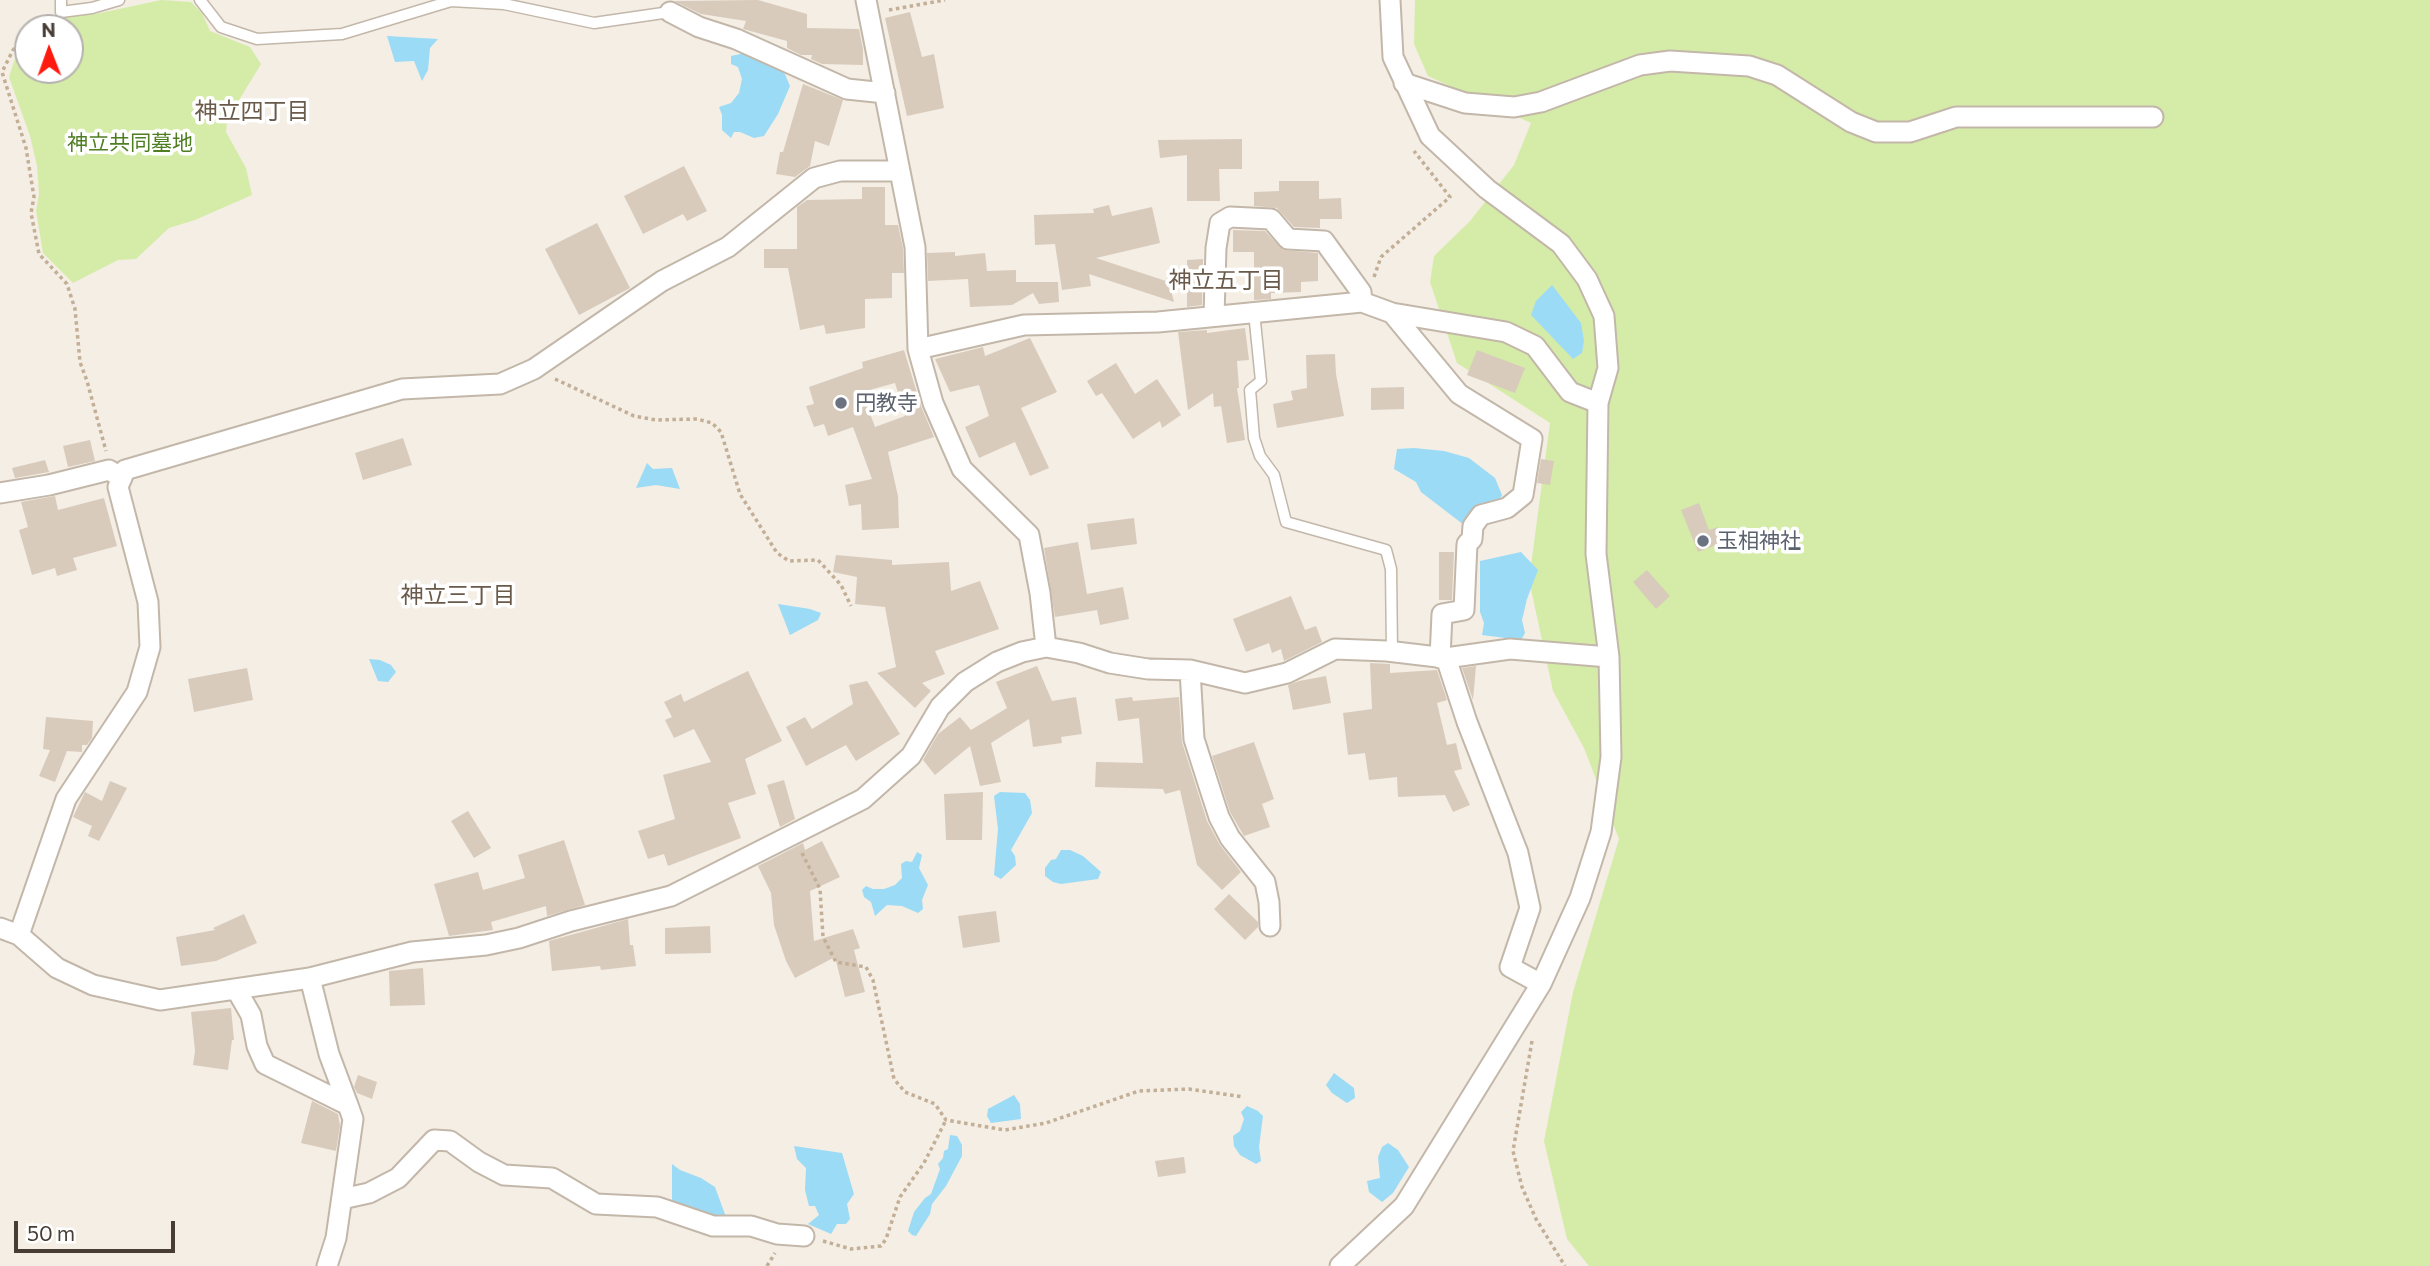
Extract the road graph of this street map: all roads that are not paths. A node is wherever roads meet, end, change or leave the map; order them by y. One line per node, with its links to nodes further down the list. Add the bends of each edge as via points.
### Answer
1 (61, 0): 2 (lane, via 61,12)
2 (119, 0)
3 (200, 0): 6 (lane, via 220,27 257,39 342,34 451,1 504,4 594,23)
4 (1390, 0): 7 (street, via 1393,57)
5 (868, 7): 8 (street)
6 (670, 12): 8 (street, via 847,89)
7 (1404, 83): 9 (street, via 1465,103 1514,107 1541,102 1640,65 1670,61 1749,66 1777,75 1875,132 1910,132 1956,117); 16 (street, via 1430,135 1487,189 1561,244 1587,279 1604,316 1608,368)
8 (885, 93): 10 (street)
9 (2152, 117)
10 (900, 171): 15 (street, via 915,247); 17 (street, via 840,171 814,178 728,247 662,281 534,369 500,384 402,389)
11 (1362, 297): 12 (street); 13 (street); 14 (street, via 1324,241 1288,239 1271,219 1230,217 1220,223)
12 (1254, 312): 14 (street); 20 (lane, via 1261,381 1250,390 1254,439 1274,475 1286,522 1386,550 1391,569)
13 (1392, 313): 16 (street, via 1506,332 1535,346 1570,392); 22 (street, via 1459,394 1532,439 1523,495 1507,508 1481,515 1473,526 1467,544 1464,610 1442,614)
14 (1214, 316): 15 (street, via 1024,325)
15 (918, 349): 19 (street, via 933,403 962,469 1029,535)
16 (1598, 403): 21 (street, via 1596,554)
17 (116, 474): 18 (street); 26 (street, via 148,602 150,647 137,692 66,799)
18 (0, 493)
19 (1046, 647): 23 (street, via 1110,663); 27 (street, via 997,662 965,682 940,707 911,756 863,799 671,896 571,920 519,938 412,952)
20 (1392, 652): 22 (street); 23 (street, via 1335,649 1287,674 1245,683)
21 (1609, 657): 22 (street, via 1510,649); 28 (street, via 1611,757 1601,832 1580,898)
22 (1443, 658): 28 (street, via 1518,853 1527,894 1530,908 1510,967)
23 (1190, 670): 24 (street, via 1194,739 1204,772 1230,838 1265,882)
24 (1270, 926)
25 (0, 928): 26 (street)
26 (19, 935): 29 (street, via 57,968 93,985 160,1000)
27 (310, 978): 29 (street); 30 (street, via 329,1054)
28 (1541, 984): 34 (street, via 1404,1206)
29 (236, 989): 30 (street, via 251,1015 265,1064)
30 (348, 1105): 31 (street, via 353,1119)
31 (342, 1199): 32 (street, via 369,1193 398,1178 433,1140 450,1141 504,1175 552,1178 596,1204 657,1207 713,1226 751,1226); 33 (street)
32 (804, 1236)
33 (327, 1266)
34 (1340, 1266)

